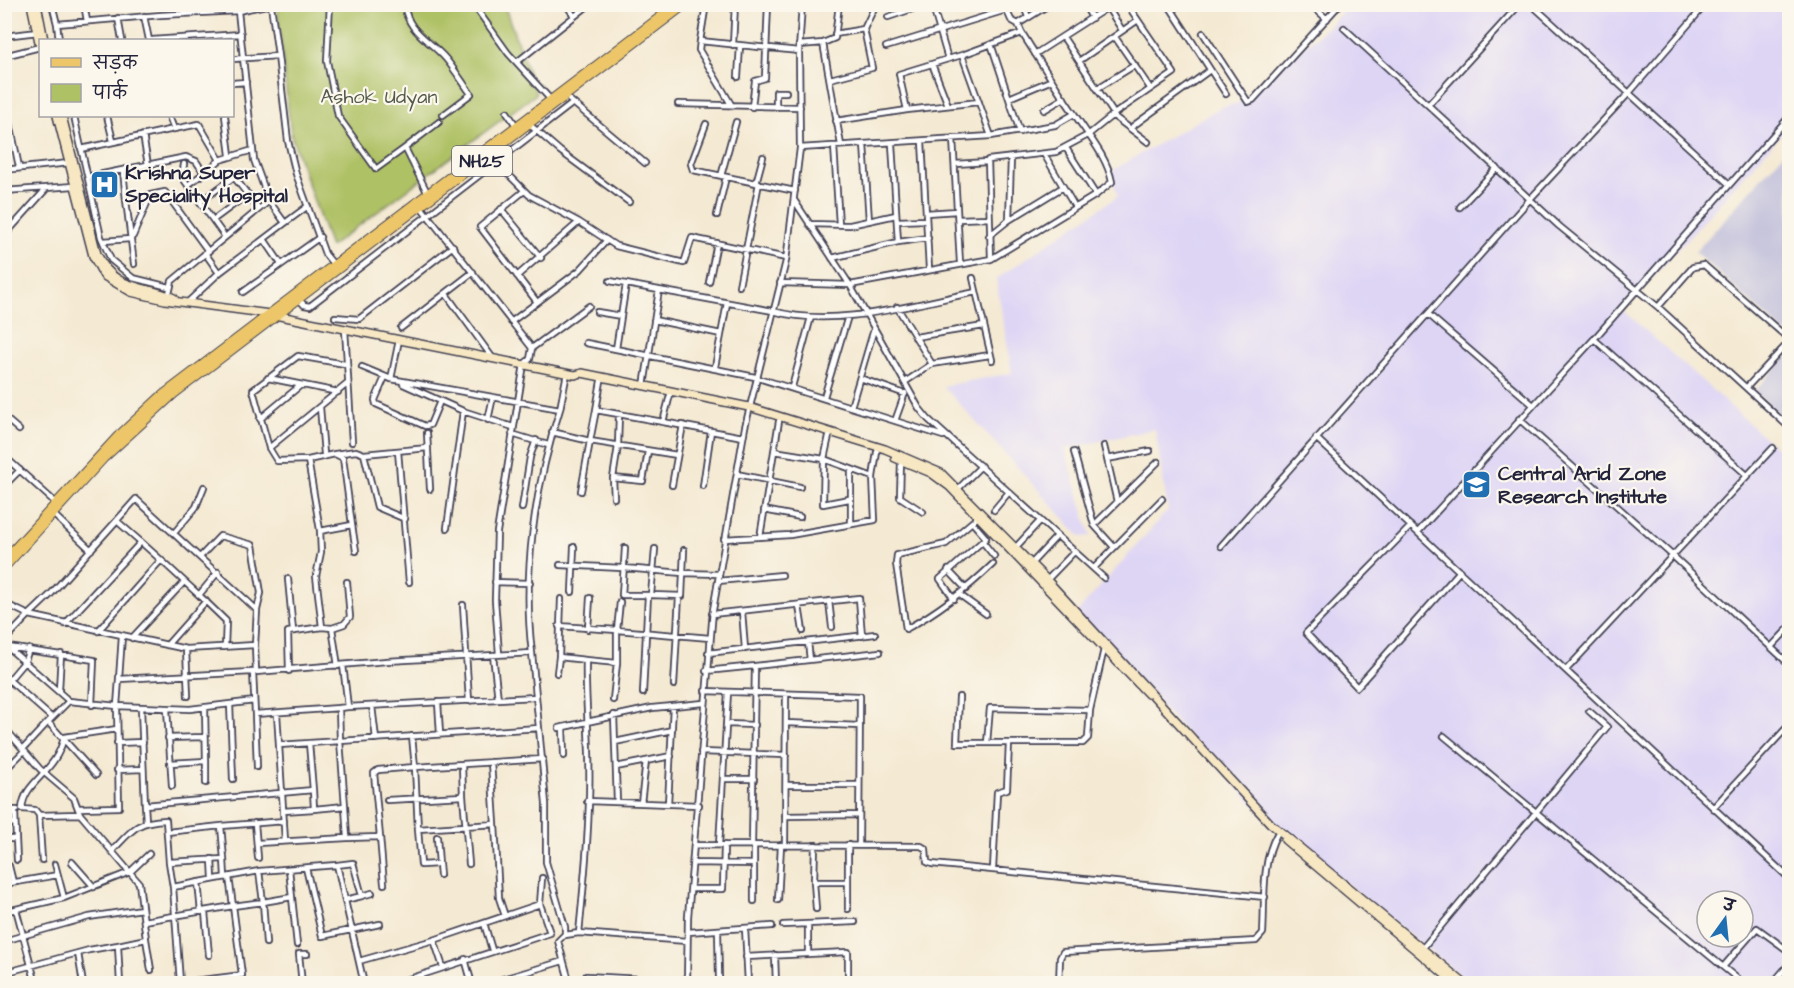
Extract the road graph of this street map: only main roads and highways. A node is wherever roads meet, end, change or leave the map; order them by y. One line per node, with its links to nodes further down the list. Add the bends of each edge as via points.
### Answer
1 (31, 4): 5 (main road)
2 (37, 4): 5 (main road)
3 (686, 4): 4 (main road, NH25)
4 (674, 8): 10 (main road, NH25); 10 (main road, NH25, via 530,125)
5 (40, 31): 6 (main road); 7 (main road)
6 (40, 39)
7 (44, 39)
8 (57, 117): 11 (main road, via 93,256 104,276 131,292)
9 (62, 117): 11 (main road, via 100,261 120,281)
10 (336, 267): 12 (main road, NH25); 12 (main road, NH25)
11 (167, 298): 12 (main road)
12 (273, 314): 13 (main road); 15 (main road, NH25, via 156,409); 15 (main road, NH25, via 151,405)
13 (572, 374): 14 (main road); 14 (main road)
14 (748, 409): 17 (main road, via 901,460 939,478); 17 (main road, via 941,472)
15 (51, 512): 16 (main road, NH25); 18 (main road, NH25)
16 (6, 554)
17 (1030, 566): 19 (main road, via 1270,823); 19 (main road, via 1277,834)
18 (4, 568)
19 (1422, 950): 20 (main road); 21 (main road)
20 (1456, 984)
21 (1465, 984)

